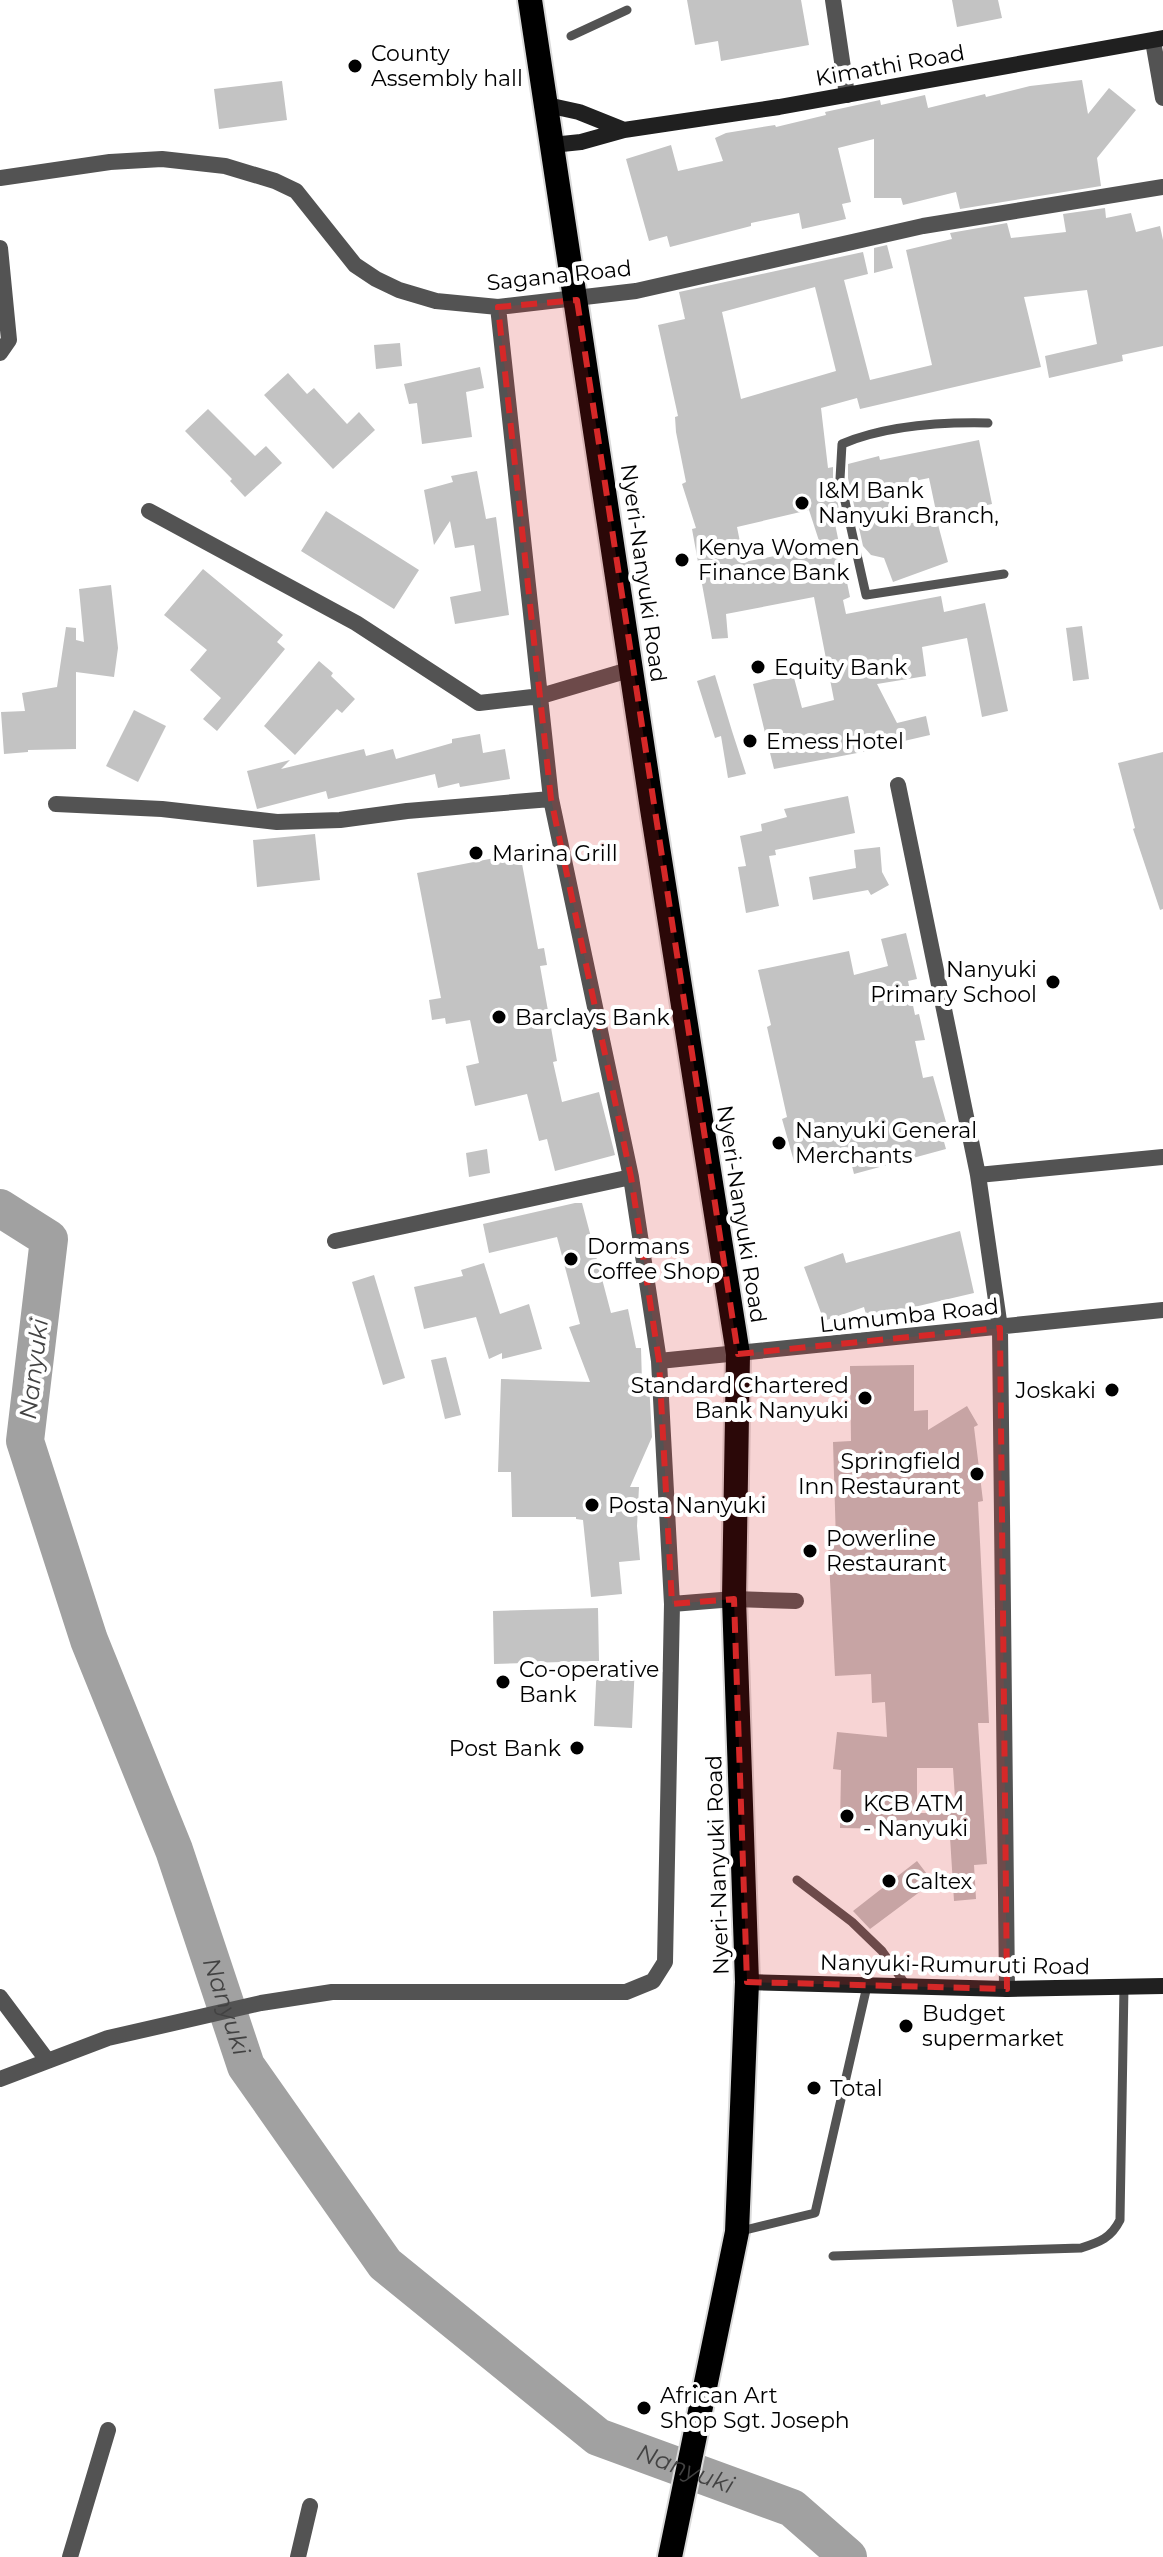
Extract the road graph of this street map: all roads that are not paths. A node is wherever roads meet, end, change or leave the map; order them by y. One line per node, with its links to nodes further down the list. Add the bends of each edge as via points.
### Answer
1 (530, 0): 8 (highway, Nyeri-Nanyuki Road)
2 (833, 0): 6 (street)
3 (627, 10): 4 (lane)
4 (571, 36)
5 (1158, 40): 6 (street, Kimathi Road); 7 (street)
6 (847, 95): 9 (street, Kimathi Road)
7 (1163, 98)
8 (547, 105): 9 (street); 10 (highway, Nyeri-Nanyuki Road)
9 (624, 130): 10 (street, Kimathi Road)
10 (552, 145): 14 (highway, Nyeri-Nanyuki Road)
11 (0, 178): 15 (street, Sagana Road, via 110,162 225,166 296,191 355,265 376,279 436,301)
12 (1163, 187): 14 (street, Sagana Road, via 923,226)
13 (0, 248): 16 (street, via 9,340)
14 (577, 300): 15 (street, Sagana Road); 20 (highway, Nyeri-Nanyuki Road)
15 (498, 307): 21 (street)
16 (0, 353)
17 (988, 423): 19 (lane, via 948,422 863,435 842,444 840,479 866,595)
18 (149, 511): 21 (street, via 356,623 479,703)
19 (1004, 574)
20 (632, 669): 21 (street); 31 (highway, Nyeri-Nanyuki Road)
21 (541, 696): 23 (street)
22 (898, 785): 26 (street)
23 (551, 799): 24 (street, via 277,822); 27 (street)
24 (56, 804)
25 (1163, 1157): 26 (street)
26 (978, 1175): 30 (street)
27 (631, 1177): 28 (street); 32 (street)
28 (335, 1241)
29 (1163, 1310): 30 (street, Lumumba Road)
30 (1000, 1328): 31 (street, Lumumba Road); 42 (street)
31 (738, 1354): 32 (street, Lumumba Road); 33 (highway, Nyeri-Nanyuki Road)
32 (659, 1361): 35 (street)
33 (734, 1599): 34 (street); 35 (street); 37 (highway, Nyeri-Nanyuki Road)
34 (796, 1601)
35 (672, 1604): 44 (street, via 665,1962 653,1981 626,1992 332,1992 194,2017)
36 (797, 1880): 41 (lane, via 882,1951)
37 (747, 1982): 38 (street, Nanyuki-Rumuruti Road); 46 (highway, Nyeri-Nanyuki Road)
38 (867, 1986): 41 (street, Nanyuki-Rumuruti Road); 46 (lane, via 815,2213)
39 (1124, 1986): 40 (street, Nanyuki-Rumuruti Road); 42 (street, Nanyuki-Rumuruti Road); 47 (lane, via 1120,2220 1114,2233 1081,2248)
40 (1163, 1986)
41 (908, 1988): 42 (street, Nanyuki-Rumuruti Road)
42 (1007, 1989)
43 (0, 1997): 44 (street)
44 (47, 2060): 45 (street)
45 (0, 2079)
46 (737, 2232): 52 (highway, Nyeri-Nanyuki Road)
47 (833, 2256)
48 (108, 2430): 50 (street)
49 (310, 2506): 51 (street)
50 (70, 2557)
51 (298, 2557)
52 (670, 2557)

